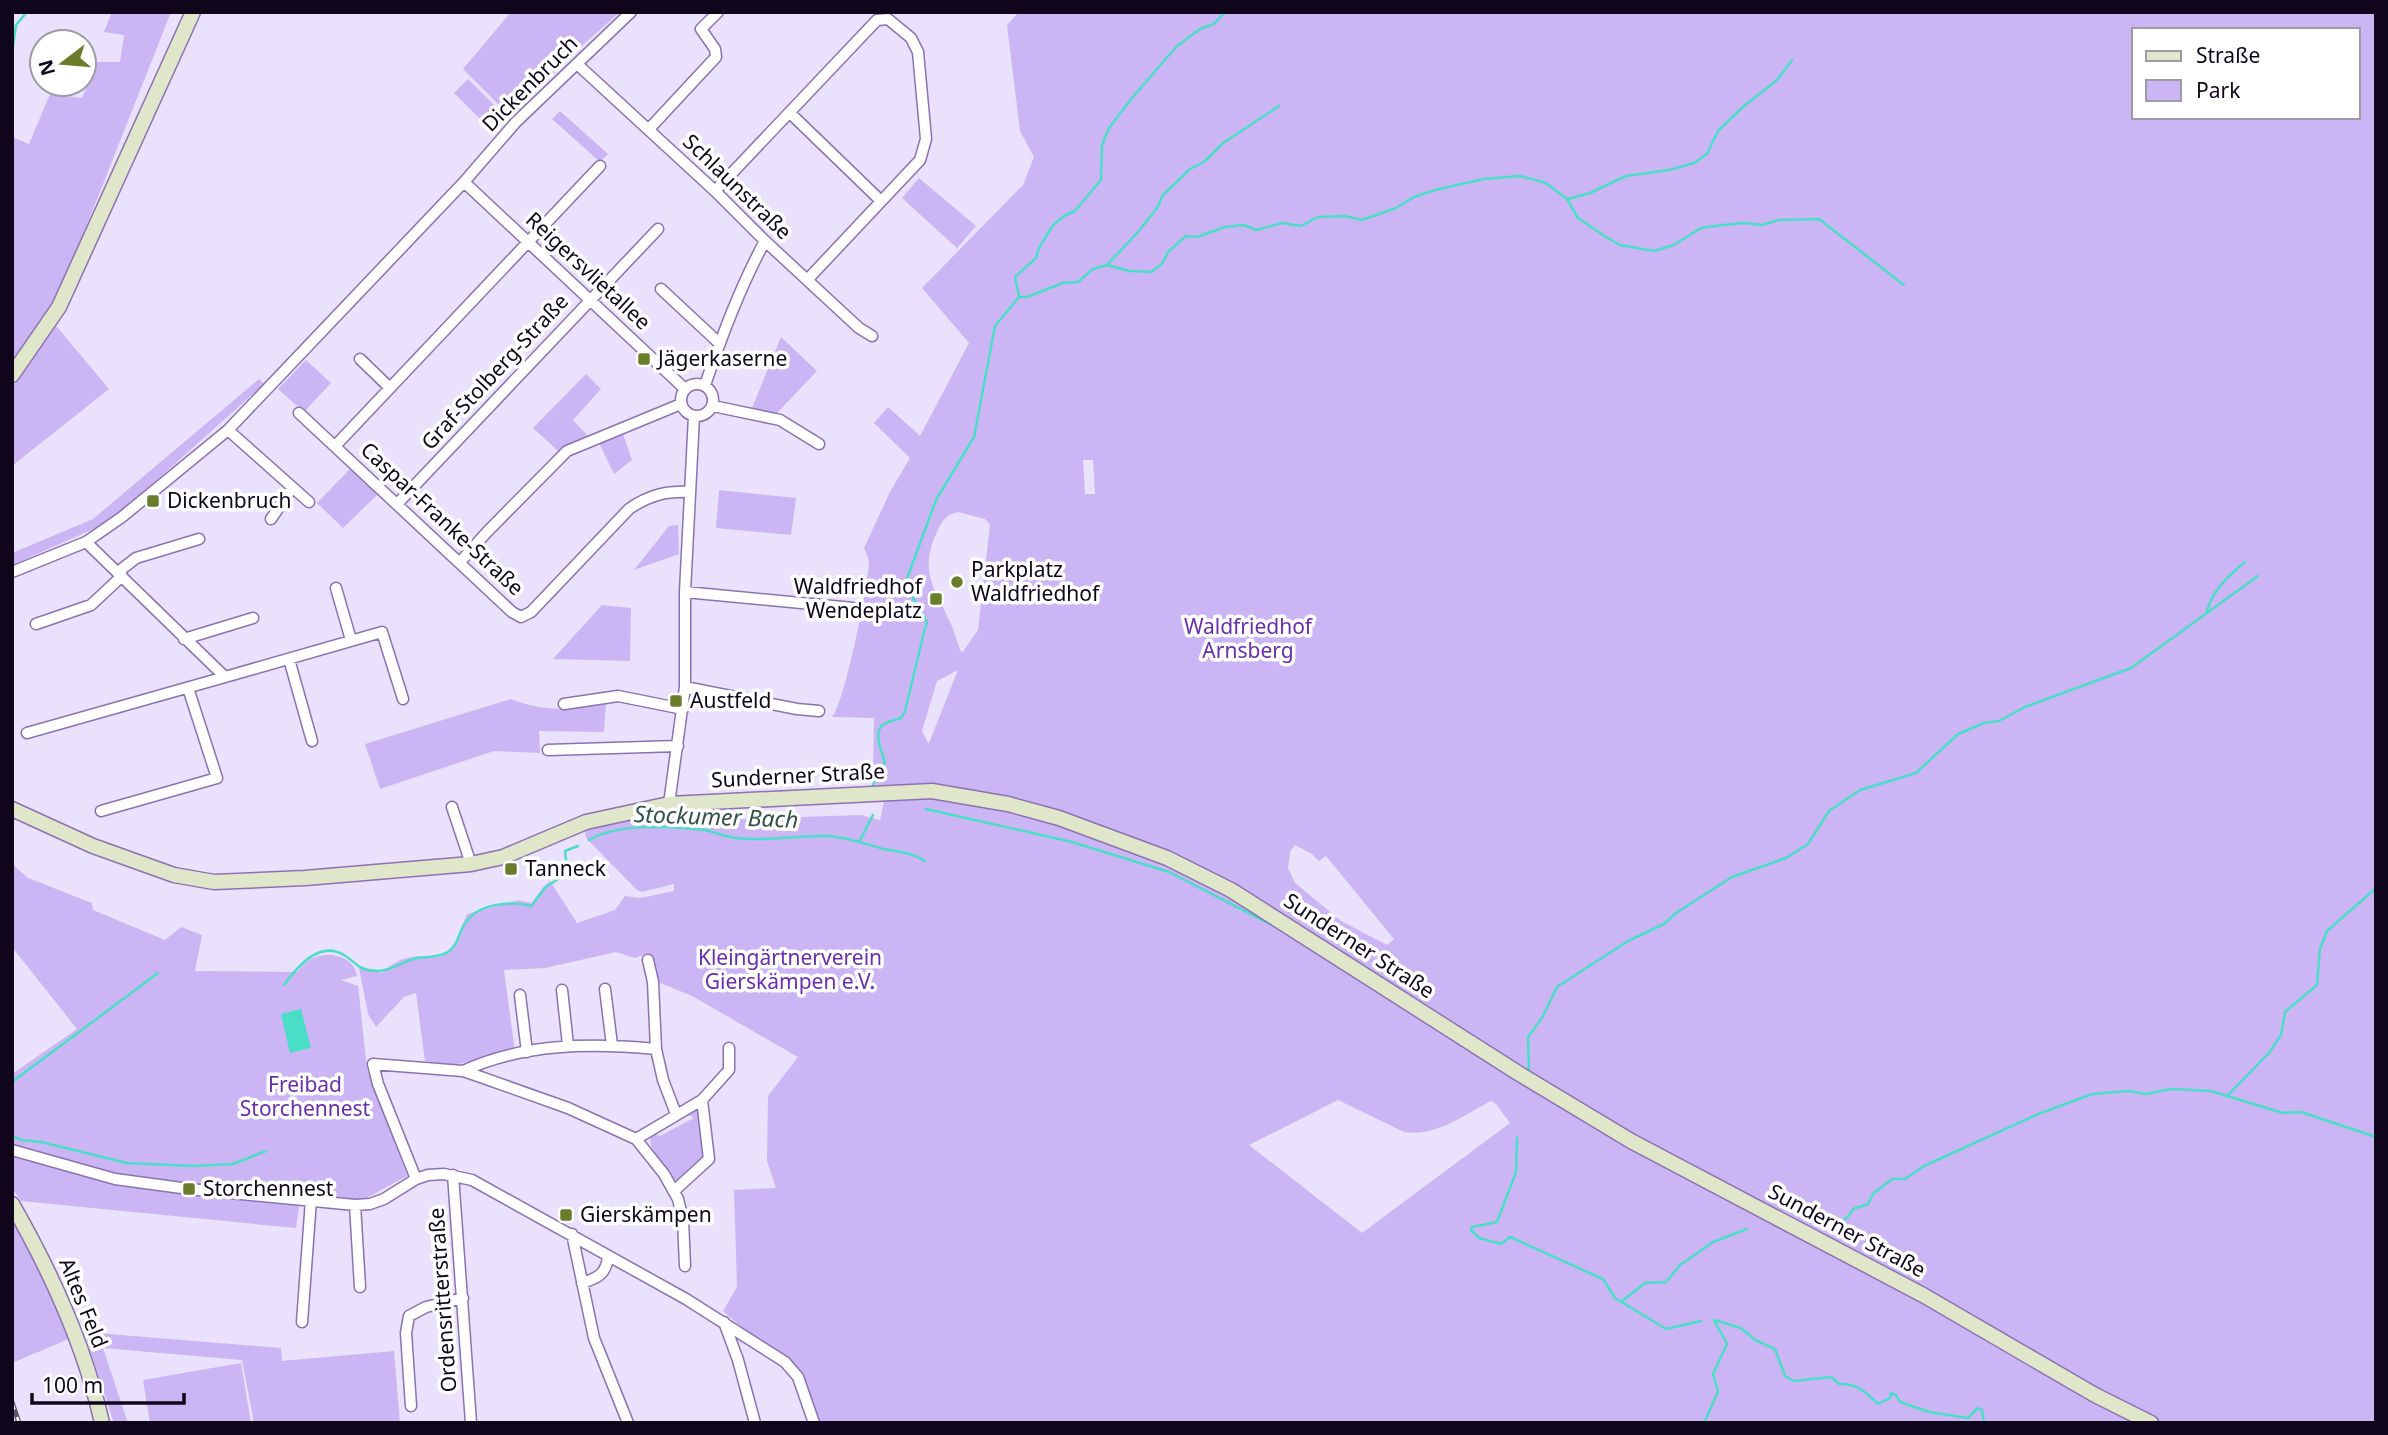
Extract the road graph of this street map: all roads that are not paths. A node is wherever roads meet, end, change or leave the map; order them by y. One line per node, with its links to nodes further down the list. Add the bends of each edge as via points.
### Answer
1 (193, 12): 20 (main road, via 59,307)
2 (631, 12): 4 (street, Dickenbruch)
3 (718, 12): 6 (street, via 701,29 716,57)
4 (577, 64): 6 (street, Schlaunstraße); 8 (street, Dickenbruch, via 516,122)
5 (790, 113): 9 (street); 10 (street); 10 (street, via 877,20 888,19 911,37 919,57 925,147 917,165)
6 (649, 129): 9 (street, Schlaunstraße)
7 (600, 166): 12 (street)
8 (464, 182): 12 (street, Reigersvlietallee); 28 (street, Dickenbruch)
9 (715, 191): 13 (street, Schlaunstraße)
10 (881, 201): 14 (street)
11 (658, 229): 16 (street, Graf-Stolberg-Straße)
12 (528, 240): 16 (street, Reigersvlietallee); 22 (street)
13 (765, 241): 14 (street, Schlaunstraße); 18 (street)
14 (808, 279): 17 (street, Schlaunstraße)
15 (661, 289): 18 (street)
16 (590, 298): 23 (street, Reigersvlietallee); 34 (street, Graf-Stolberg-Straße)
17 (872, 336)
18 (719, 343): 21 (street)
19 (360, 359): 22 (street)
20 (12, 374)
21 (705, 385): 23 (street, via 696,383); 25 (street, via 714,396)
22 (390, 388): 30 (street)
23 (685, 389): 24 (street)
24 (681, 404): 27 (street); 38 (street, via 568,451)
25 (713, 406): 27 (street, via 705,415); 29 (street, via 780,420)
26 (299, 414): 30 (street, Caspar-Franke-Straße)
27 (694, 416): 32 (street)
28 (229, 430): 31 (street); 37 (street, Dickenbruch)
29 (819, 444)
30 (336, 446): 34 (street, Caspar-Franke-Straße)
31 (292, 488): 33 (street); 35 (street)
32 (690, 492): 38 (street, Caspar-Franke-Straße, via 657,494 629,509 526,616 512,612); 42 (street)
33 (309, 502)
34 (398, 503): 38 (street, Caspar-Franke-Straße)
35 (271, 519)
36 (199, 539): 40 (street, via 136,558)
37 (86, 542): 39 (street, Dickenbruch); 40 (street)
38 (460, 562)
39 (12, 572)
40 (120, 574): 45 (street, via 91,605); 46 (street)
41 (337, 588): 47 (street)
42 (685, 592): 43 (street); 50 (street)
43 (853, 608)
44 (253, 618): 46 (street)
45 (36, 624)
46 (184, 639): 49 (street)
47 (351, 640): 48 (street); 52 (street, via 382,632)
48 (289, 659): 49 (street); 57 (street)
49 (225, 677): 51 (street)
50 (685, 687): 54 (street); 55 (street)
51 (188, 688): 56 (street); 63 (street, via 217,778)
52 (402, 699)
53 (564, 704): 54 (street, via 618,696)
54 (683, 709): 58 (street)
55 (819, 710)
56 (27, 733)
57 (312, 741)
58 (678, 746): 59 (street); 60 (street)
59 (548, 750)
60 (669, 804): 64 (main road, Sunderner Straße, via 586,822); 99 (main road, Sunderner Straße, via 932,791 1059,818 1167,858 1264,909 1631,1141 1923,1295)
61 (452, 807): 64 (street)
62 (12, 809): 64 (main road, Sunderner Straße, via 93,846 174,874 214,882)
63 (101, 811)
64 (471, 864)
65 (648, 960): 72 (street)
66 (605, 989): 70 (street)
67 (562, 990): 69 (street)
68 (520, 995): 73 (street)
69 (568, 1045): 70 (street); 73 (street)
70 (612, 1045): 72 (street)
71 (729, 1048): 75 (street, via 729,1070)
72 (656, 1049): 76 (street)
73 (527, 1052): 74 (street)
74 (463, 1071): 77 (street, via 568,1108); 80 (street, via 373,1064)
75 (702, 1100): 76 (street); 81 (street, via 709,1160)
76 (677, 1114): 77 (street)
77 (636, 1139): 81 (street)
78 (12, 1150): 82 (street, via 115,1179)
79 (453, 1175): 80 (street); 85 (street, via 472,1180); 90 (street, Ordensritterstraße)
80 (416, 1179): 84 (street, via 384,1199)
81 (674, 1191): 87 (street, via 683,1220)
82 (311, 1200): 84 (street); 91 (street)
83 (12, 1204): 94 (main road, Altes Feld, via 76,1339)
84 (355, 1205): 89 (street)
85 (572, 1234): 86 (street); 88 (street)
86 (608, 1257): 88 (street, via 601,1275); 92 (street)
87 (685, 1266)
88 (582, 1283): 96 (street, via 594,1338)
89 (360, 1287)
90 (463, 1298): 93 (street, via 409,1316); 95 (street, Ordensritterstraße)
91 (302, 1322)
92 (724, 1322): 97 (street); 98 (street, via 790,1366)
93 (411, 1406)
94 (102, 1423)
95 (471, 1423)
96 (628, 1423)
97 (755, 1423)
98 (814, 1423)
99 (2151, 1423)

